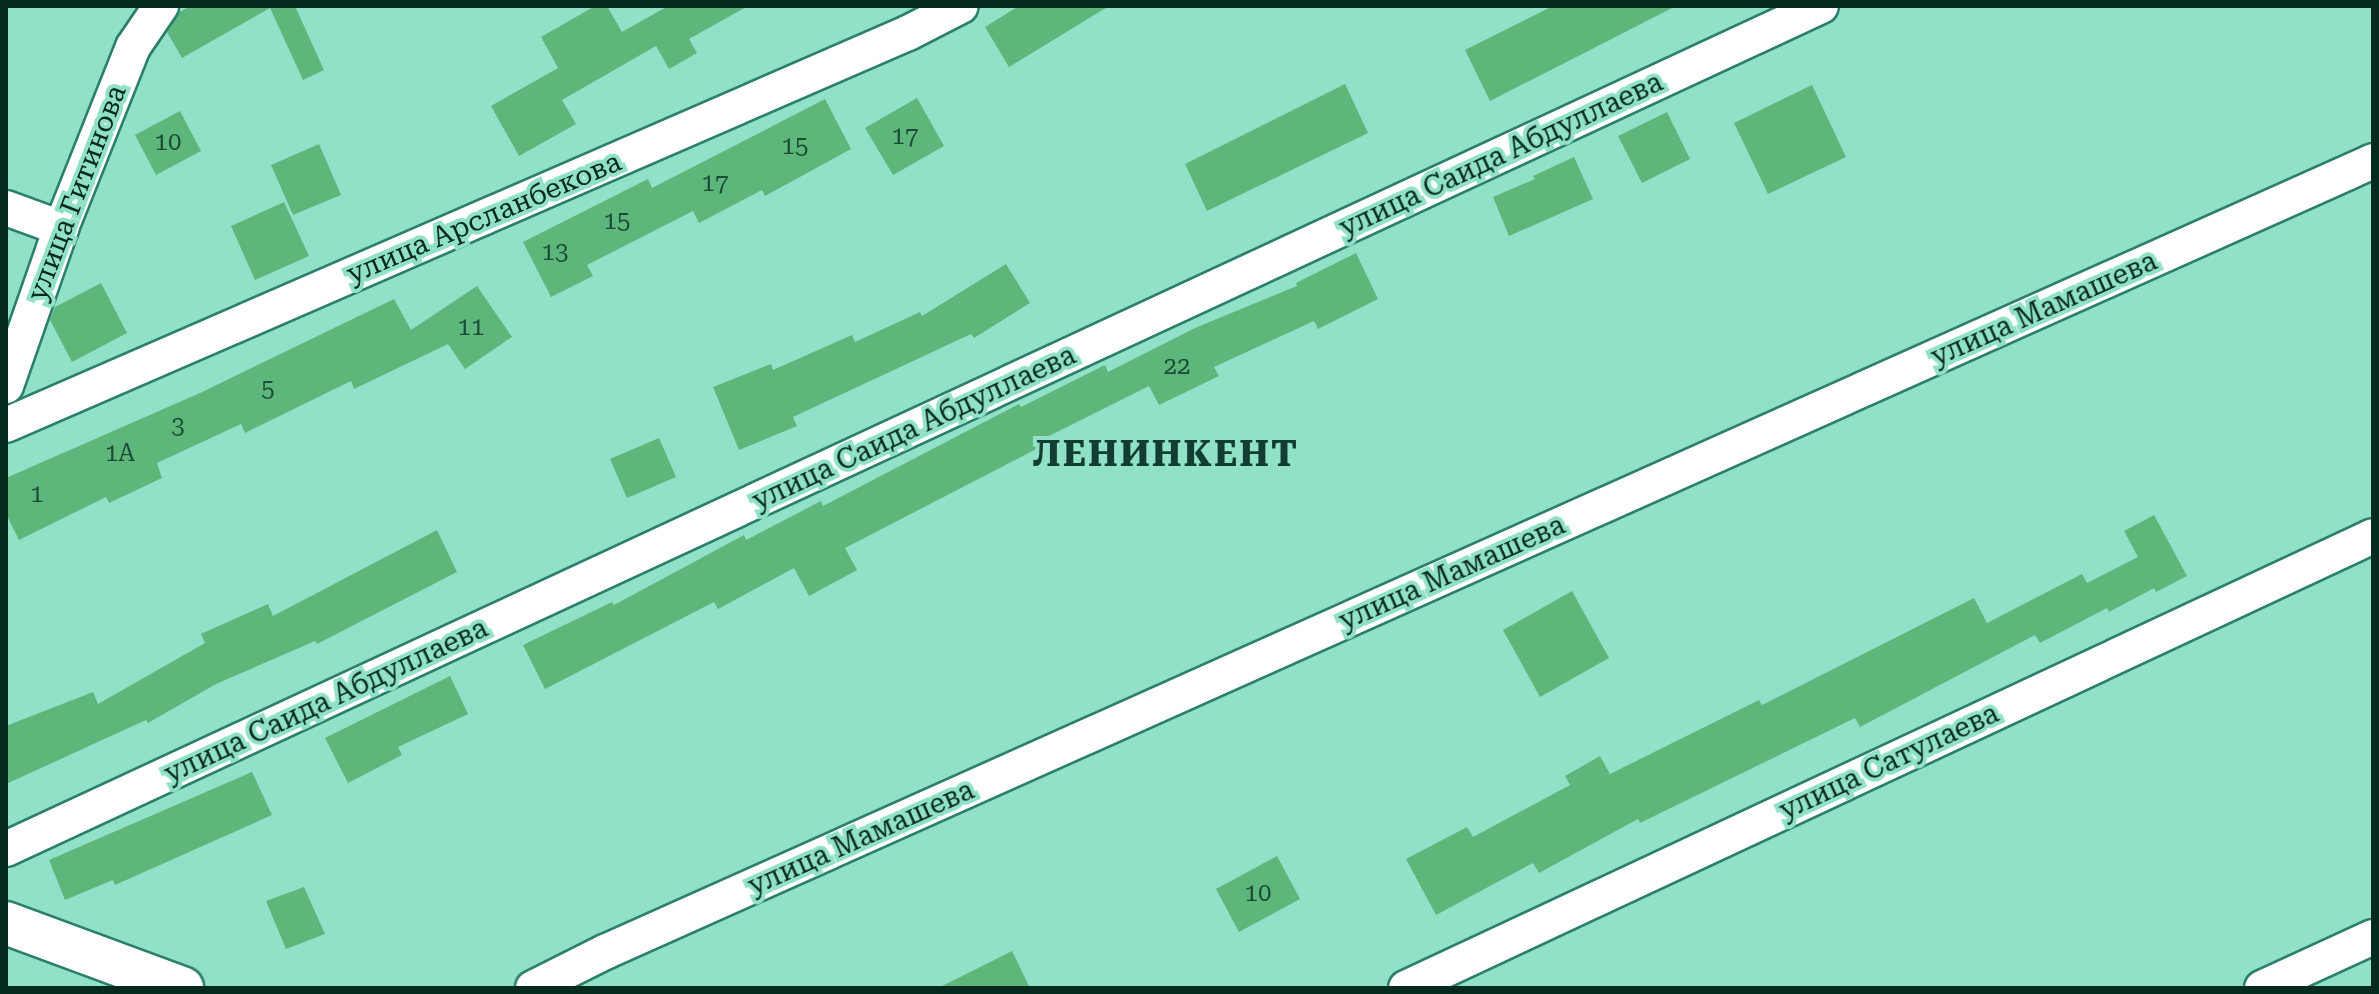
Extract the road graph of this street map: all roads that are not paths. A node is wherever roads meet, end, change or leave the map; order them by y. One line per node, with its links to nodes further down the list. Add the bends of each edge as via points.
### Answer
1 (161, 6): 6 (street, улица Гитинова, via 133,47)
2 (961, 6): 8 (street, улица Арсланбекова, via 894,40)
3 (1821, 6): 10 (street, улица Саида Абдуллаева)
4 (2373, 161): 14 (street, улица Мамашева)
5 (6, 208): 6 (street)
6 (61, 228): 7 (street, улица Гитинова)
7 (6, 386)
8 (6, 425)
9 (2373, 536): 15 (street, улица Сатулаева)
10 (6, 849)
11 (6, 923): 13 (street)
12 (2373, 937): 16 (street)
13 (182, 988)
14 (533, 988)
15 (1406, 988)
16 (2262, 988)

